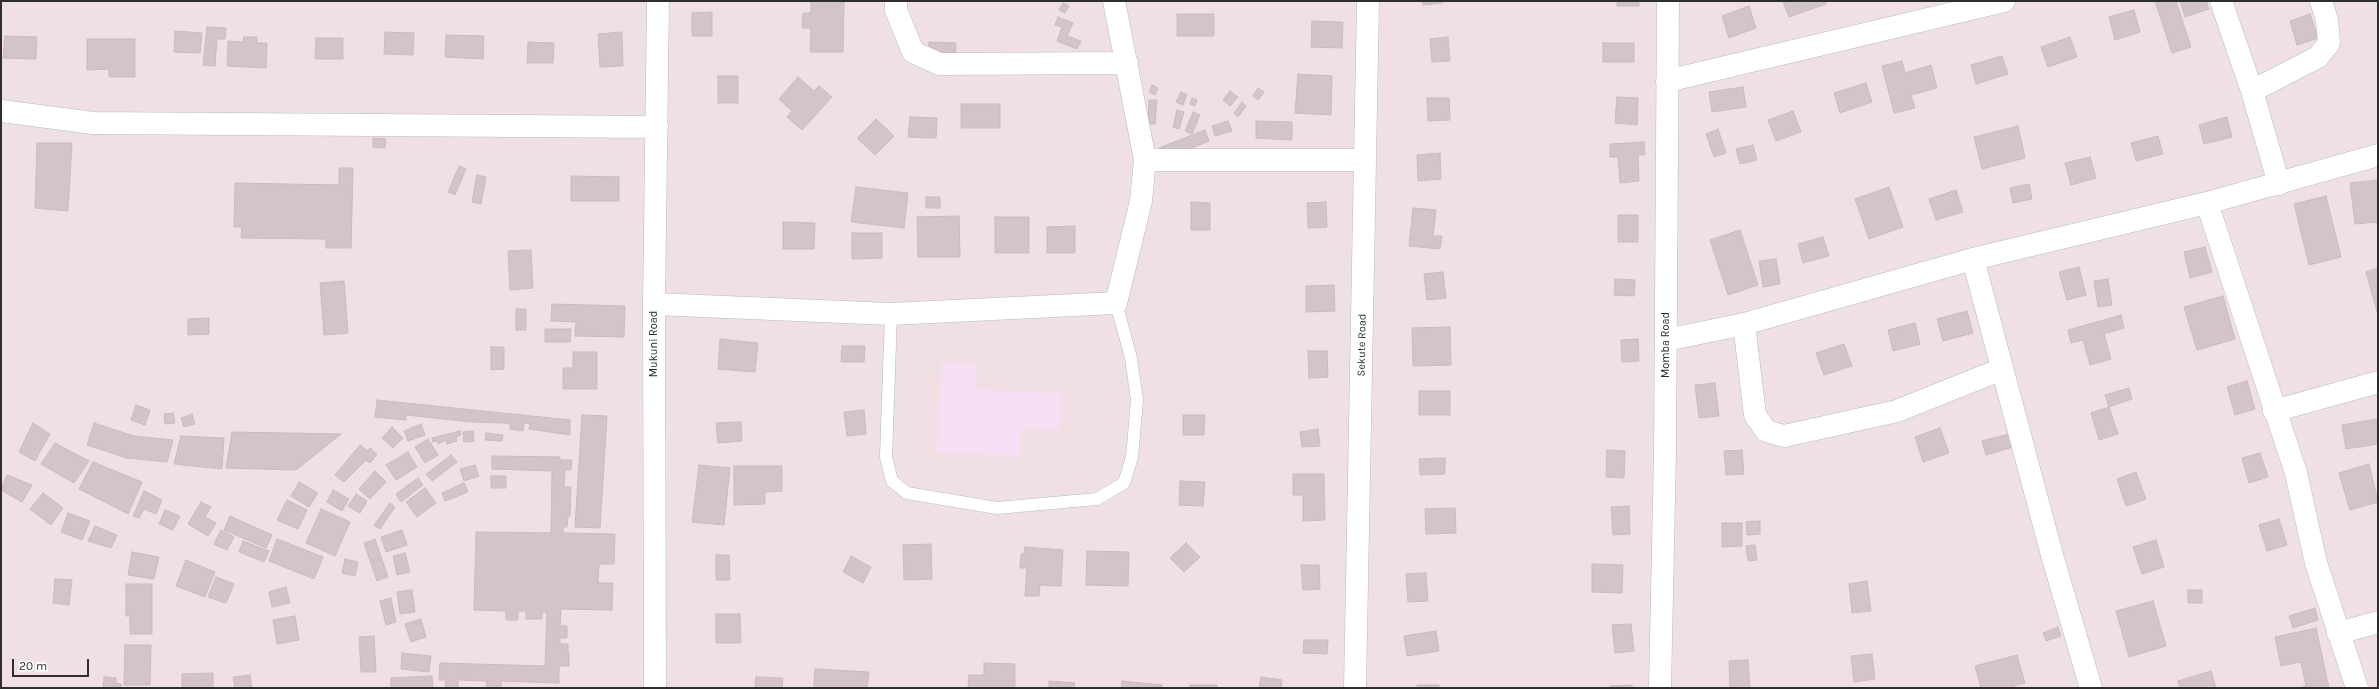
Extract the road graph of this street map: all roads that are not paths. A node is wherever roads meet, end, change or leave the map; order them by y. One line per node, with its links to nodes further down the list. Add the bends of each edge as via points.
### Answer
1 (658, 1): 13 (street, Mukuni Road)
2 (896, 1): 9 (street, via 896,10 912,52 939,64)
3 (1114, 1): 9 (street)
4 (1368, 1): 16 (street, Sekute Road)
5 (1668, 1): 10 (street, Momba Road)
6 (2004, 1): 10 (street)
7 (2221, 1): 11 (street)
8 (2321, 1): 11 (street, via 2329,43 2318,58)
9 (1127, 62): 15 (street)
10 (1667, 81): 24 (street, Momba Road)
11 (2252, 91): 17 (street)
12 (1, 111): 13 (street, via 93,123)
13 (657, 127): 21 (street, Mukuni Road)
14 (2378, 155): 17 (street)
15 (1145, 160): 16 (street); 20 (street, via 1141,201)
16 (1365, 160): 31 (street, Sekute Road)
17 (2279, 184): 18 (street)
18 (2207, 203): 19 (street); 27 (street)
19 (1973, 259): 23 (street); 25 (street)
20 (1116, 303): 22 (street); 22 (lane, via 1131,358 1137,400 1132,457 1124,483 1097,500 997,508 907,493 892,481 886,457)
21 (654, 304): 22 (street); 30 (street, Mukuni Road)
22 (891, 314)
23 (1744, 324): 24 (street); 25 (street, via 1755,415 1766,431 1784,436 1897,411)
24 (1666, 340): 32 (street, Momba Road)
25 (2002, 369): 33 (street)
26 (2378, 382): 27 (street)
27 (2274, 411): 29 (street, via 2296,473 2316,563)
28 (2378, 622): 29 (street)
29 (2338, 633): 34 (street)
30 (655, 688)
31 (1354, 688)
32 (1660, 688)
33 (2091, 688)
34 (2357, 688)

